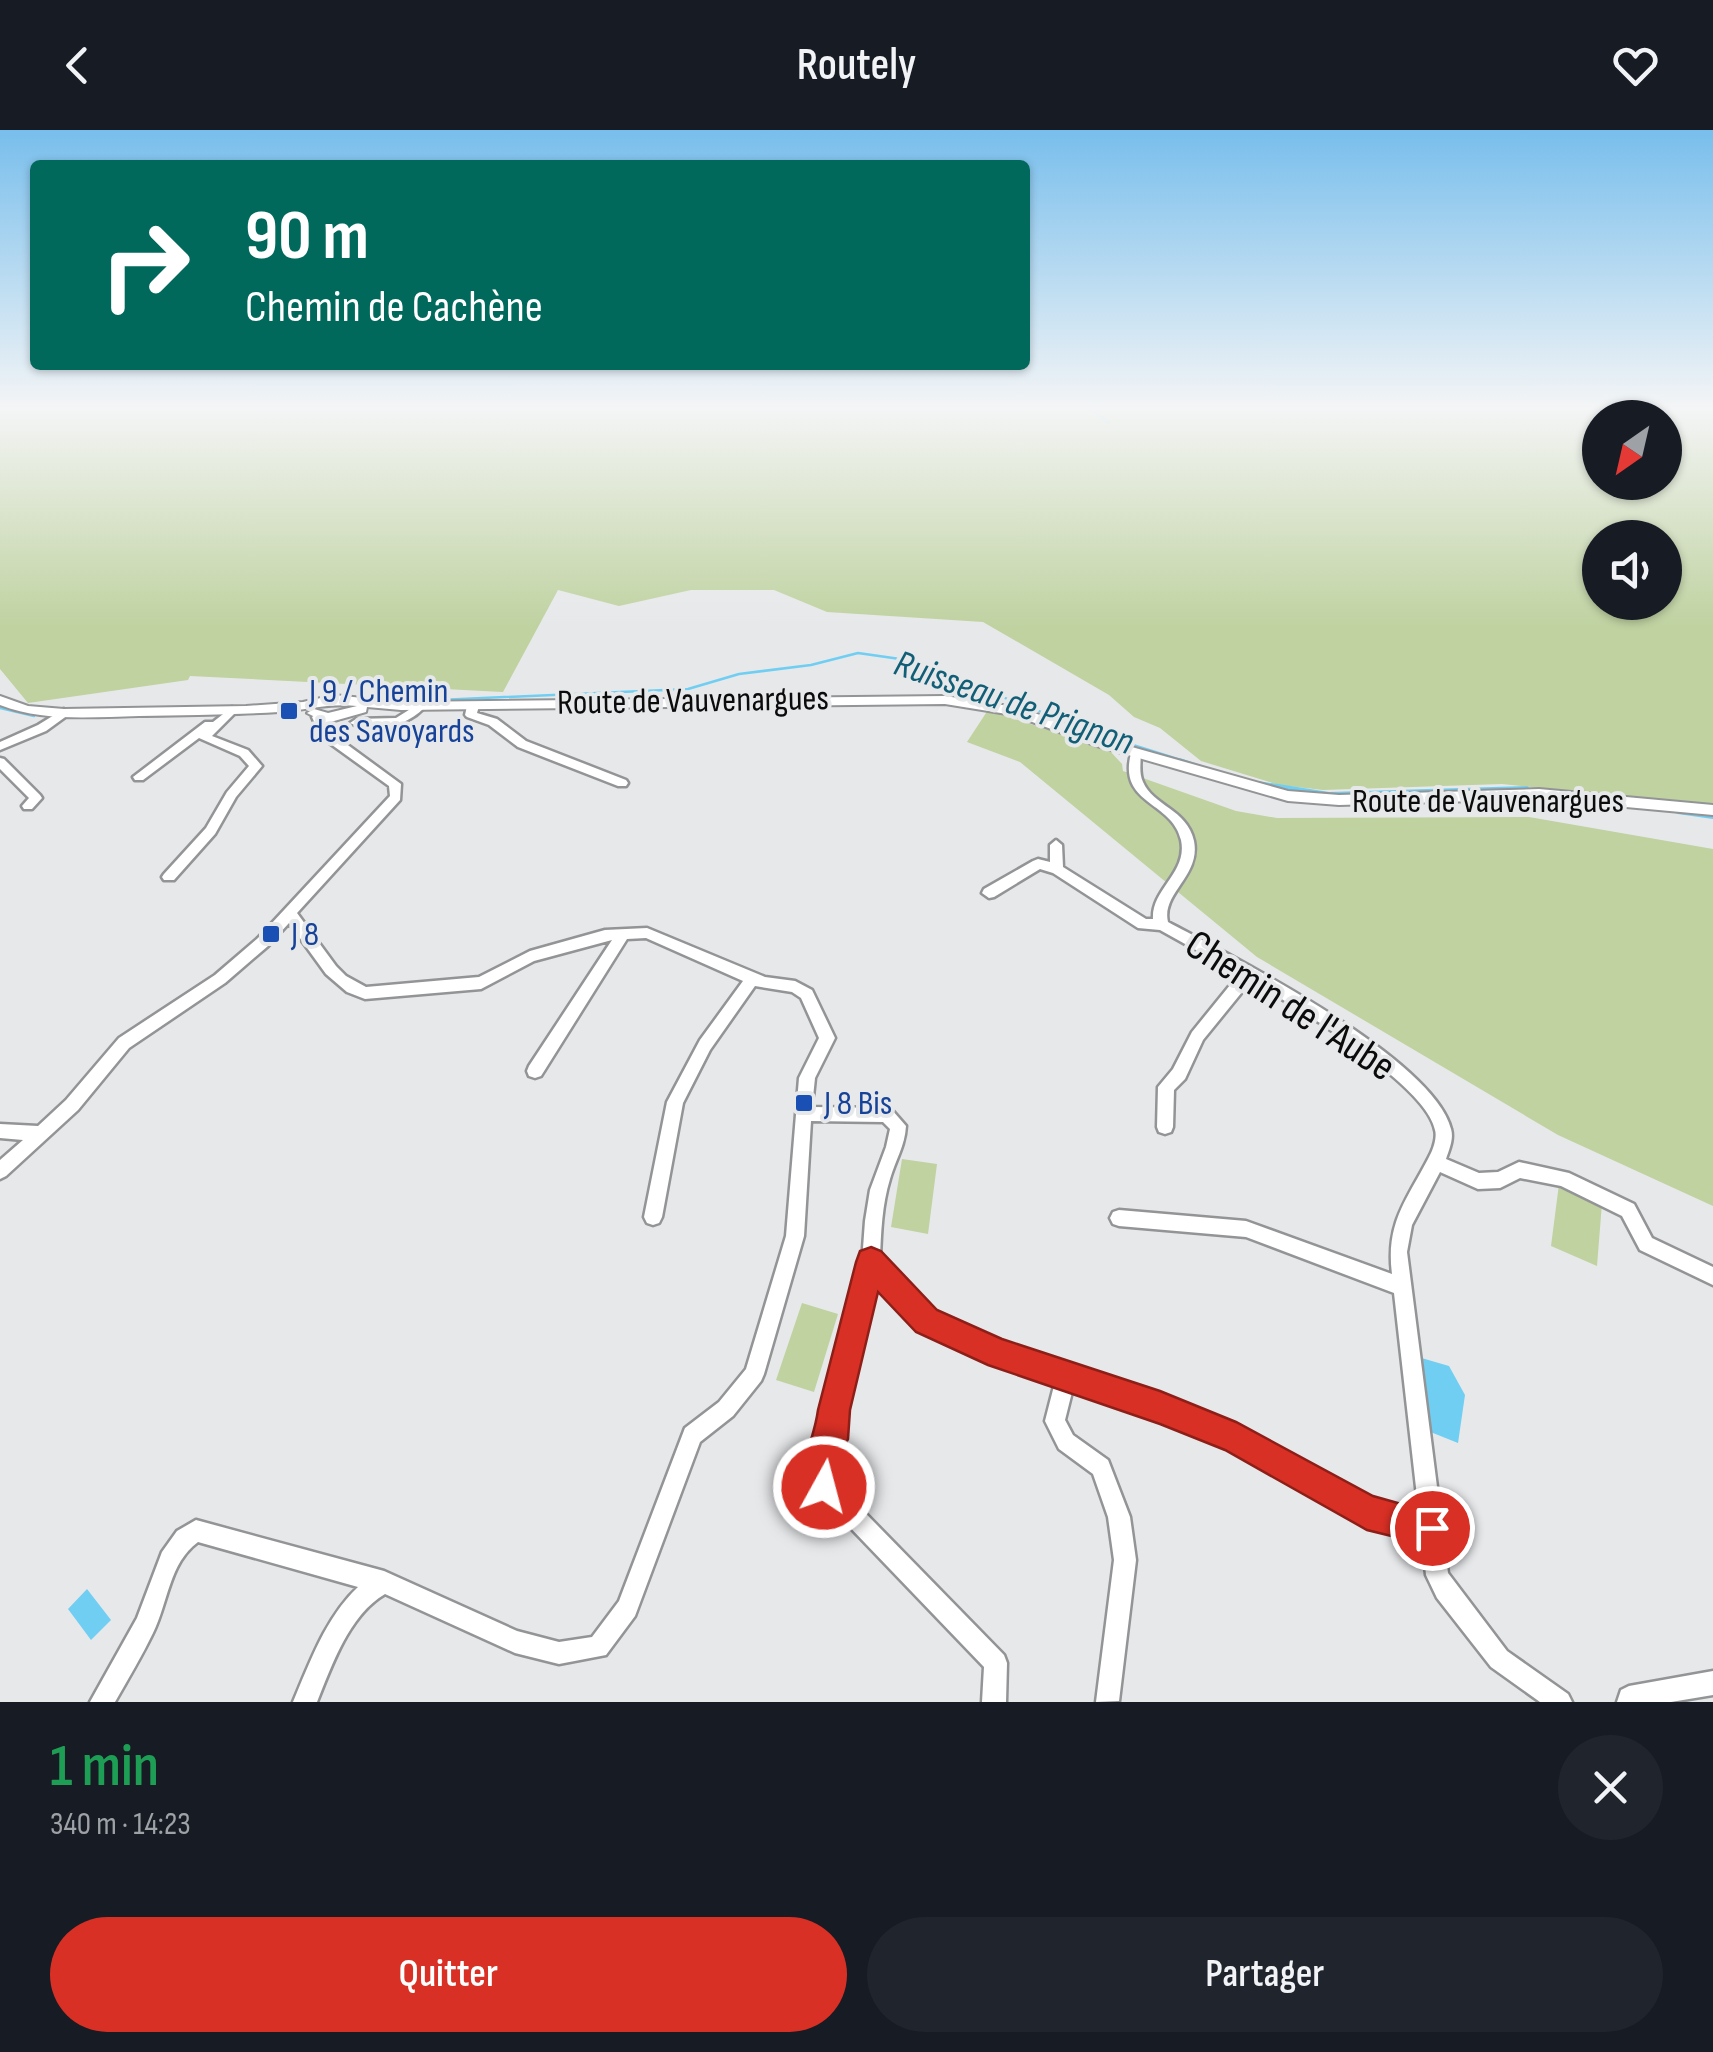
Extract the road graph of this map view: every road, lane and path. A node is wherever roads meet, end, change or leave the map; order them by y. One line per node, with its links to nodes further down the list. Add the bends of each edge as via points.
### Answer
1 (0, 700): 7 (main road)
2 (420, 706): 3 (main road, Route de Vauvenargues); 6 (main road, Route de Vauvenargues); 8 (street, via 396,723)
3 (473, 706): 12 (main road, Route de Vauvenargues, via 945,700 1016,711); 15 (street, via 471,715 522,744)
4 (238, 710): 5 (main road); 7 (main road); 9 (street)
5 (318, 710): 6 (main road, Route de Vauvenargues); 10 (street)
6 (341, 710): 10 (street)
7 (64, 714): 11 (street)
8 (356, 724)
9 (214, 726): 14 (street, via 207,724); 20 (street, via 204,737 244,753 256,766)
10 (325, 734): 22 (street, via 395,784 396,797)
11 (0, 746)
12 (1136, 753): 17 (main road, Route de Vauvenargues, via 1306,798 1504,793); 23 (street, Chemin de l'Aube, via 1138,789 1178,822 1188,840 1187,866 1158,906)
13 (0, 762): 16 (street, via 36,798)
14 (139, 777)
15 (622, 784)
16 (28, 806)
17 (1713, 811)
18 (1056, 846): 19 (street)
19 (1057, 869): 21 (street, via 1038,864); 23 (street, via 1143,924)
20 (169, 878)
21 (990, 893)
22 (290, 914): 24 (street, via 332,973 365,992 481,983 530,957); 31 (street, via 220,980 124,1043)
23 (1162, 925): 25 (street, Chemin de l'Aube)
24 (622, 934): 26 (street, via 647,933); 27 (street)
25 (1250, 972): 29 (street, via 1197,1036 1180,1074 1166,1087); 33 (street, Chemin de l'Aube, via 1342,1030 1422,1092 1444,1132)
26 (752, 979): 28 (street, via 807,994 826,1038 807,1078); 35 (street, via 675,1102)
27 (536, 1070)
28 (803, 1114): 37 (street, via 886,1115 898,1126 873,1215); 42 (street, via 795,1236 754,1374 726,1409 692,1435 627,1608 598,1647 559,1653 515,1642)
29 (1165, 1127)
30 (0, 1131): 31 (street)
31 (39, 1134): 32 (street)
32 (8, 1152): 34 (street)
33 (1434, 1162): 38 (street, via 1478,1182 1519,1170 1564,1179 1628,1210 1646,1244); 39 (street, Chemin de l'Aube, via 1402,1226)
34 (0, 1170)
35 (653, 1217)
36 (1118, 1218): 39 (street, via 1246,1229)
37 (871, 1262): 40 (street, via 926,1321); 47 (street, via 821,1458 824,1487 996,1662)
38 (1713, 1276)
39 (1403, 1287): 41 (street, Chemin de l'Aube)
40 (1066, 1376): 41 (street, via 1236,1438 1367,1512); 44 (street, via 1054,1421 1066,1442 1101,1468 1119,1517 1125,1560)
41 (1432, 1528): 48 (street, Chemin de l'Aube, via 1444,1590 1499,1659)
42 (382, 1582): 45 (street, via 196,1531 182,1538 170,1558 147,1621); 46 (street, via 367,1588 349,1615)
43 (1713, 1682): 49 (street)
44 (1107, 1701)
45 (102, 1702)
46 (305, 1702)
47 (994, 1702)
48 (1560, 1702)
49 (1629, 1702)

